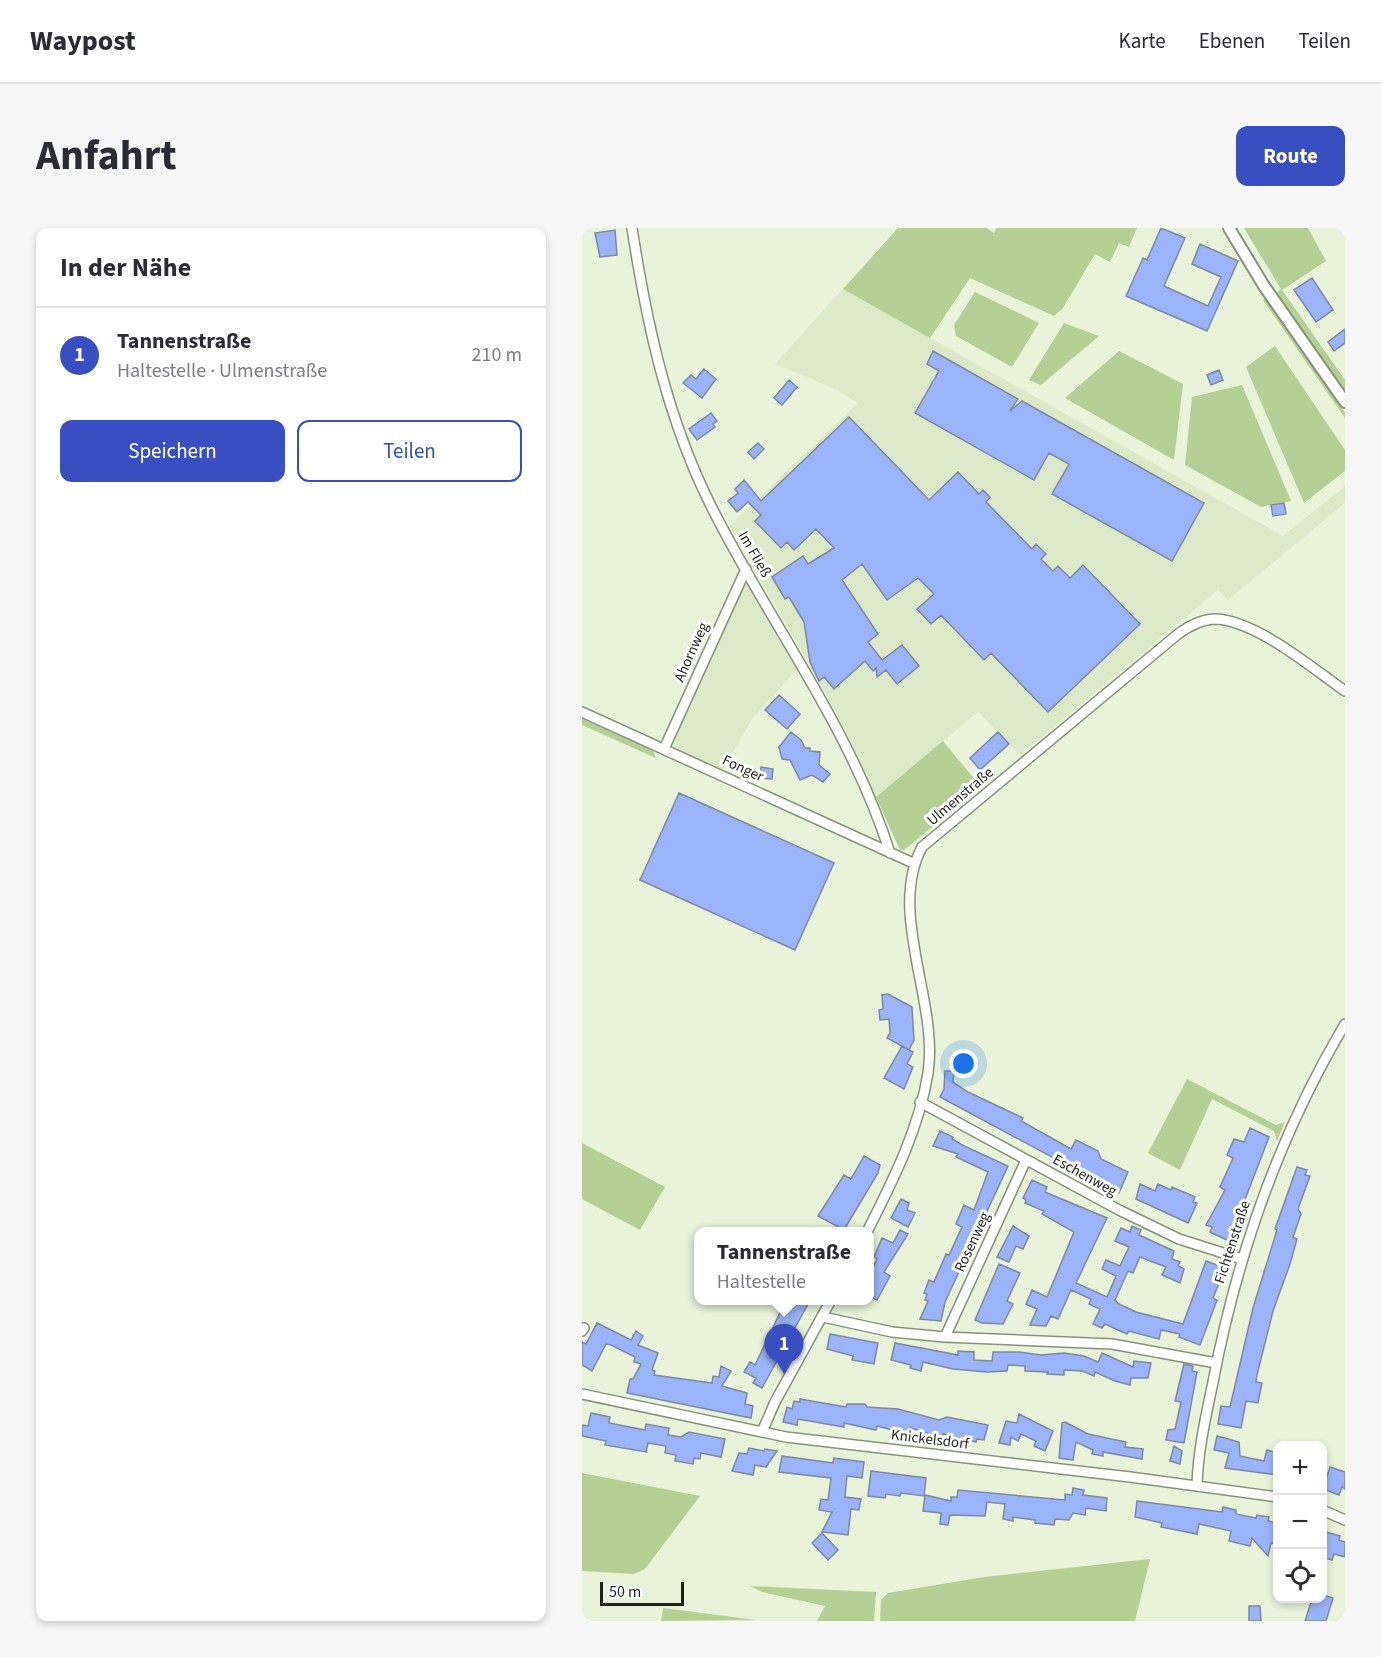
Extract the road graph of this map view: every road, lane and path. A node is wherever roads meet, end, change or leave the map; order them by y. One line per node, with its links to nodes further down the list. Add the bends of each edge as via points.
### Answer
1 (632, 228): 4 (street, Im Fließ, via 670,411 711,506)
2 (1229, 228): 3 (street, via 1264,286)
3 (1345, 402)
4 (746, 569): 7 (street, Ahornweg); 8 (street, Im Fließ, via 843,736)
5 (1345, 691): 9 (street, Ulmenstraße, via 1248,628 1216,619 1198,622 1178,634 922,847)
6 (582, 712): 7 (street, Fonger)
7 (664, 748): 8 (street, Fonger)
8 (890, 853): 9 (street)
9 (913, 863): 11 (street, via 910,907 929,1027 928,1073)
10 (1345, 1024): 14 (street, Fichtenstraße, via 1310,1085 1268,1181)
11 (920, 1102): 12 (street, Eschenweg); 13 (street, via 902,1164)
12 (1026, 1160): 14 (street, Eschenweg, via 1179,1239); 17 (street, Rosenweg)
13 (870, 1227)
14 (1242, 1259): 18 (street, Fichtenstraße)
15 (829, 1305): 16 (street)
16 (823, 1317): 17 (street, via 892,1332); 20 (street)
17 (945, 1337): 18 (street, via 1112,1344)
18 (1216, 1363): 21 (street, Fichtenstraße)
19 (582, 1394): 20 (street, Knickelsdorf)
20 (762, 1432): 21 (street, Knickelsdorf)
21 (1197, 1485): 22 (street, Knickelsdorf)
22 (1273, 1496)
23 (1327, 1512): 24 (street)
24 (1345, 1520)

